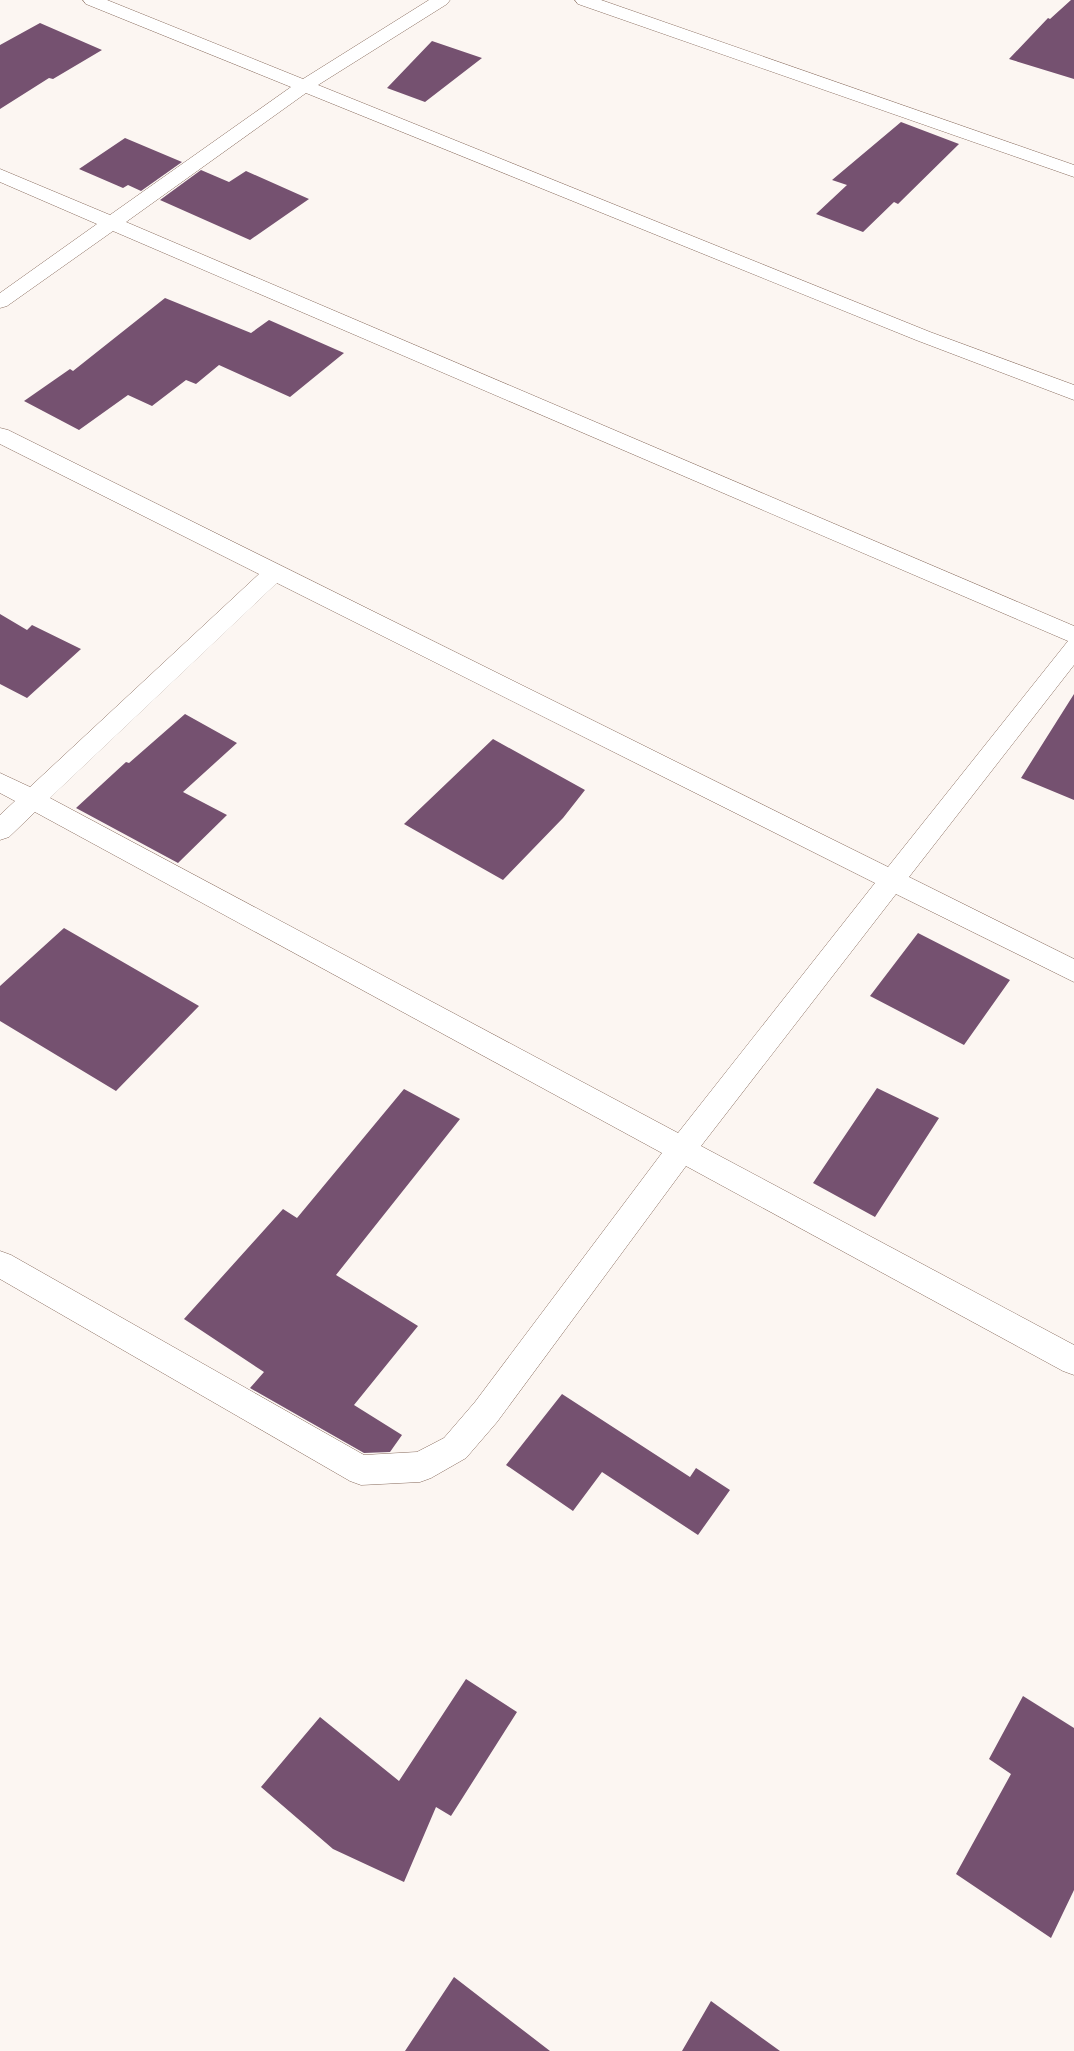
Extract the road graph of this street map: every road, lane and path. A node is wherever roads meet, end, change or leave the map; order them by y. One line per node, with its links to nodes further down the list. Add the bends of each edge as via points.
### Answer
1 (92, 0): 4 (street)
2 (441, 0): 4 (street)
3 (584, 0): 5 (street)
4 (304, 86): 7 (street); 9 (street, via 923,336)
5 (1074, 171)
6 (0, 175): 7 (street)
7 (111, 222): 8 (street); 12 (street)
8 (0, 302)
9 (1074, 393)
10 (0, 435): 11 (street)
11 (274, 572): 15 (street); 17 (street)
12 (1074, 635)
13 (1074, 648): 17 (street)
14 (0, 782): 15 (street)
15 (33, 800): 16 (street); 19 (street)
16 (0, 830)
17 (891, 880): 18 (street); 19 (street)
18 (1074, 970)
19 (682, 1149): 20 (street, via 486,1412 455,1448 420,1467 362,1470); 21 (street)
20 (0, 1264)
21 (1074, 1361)

